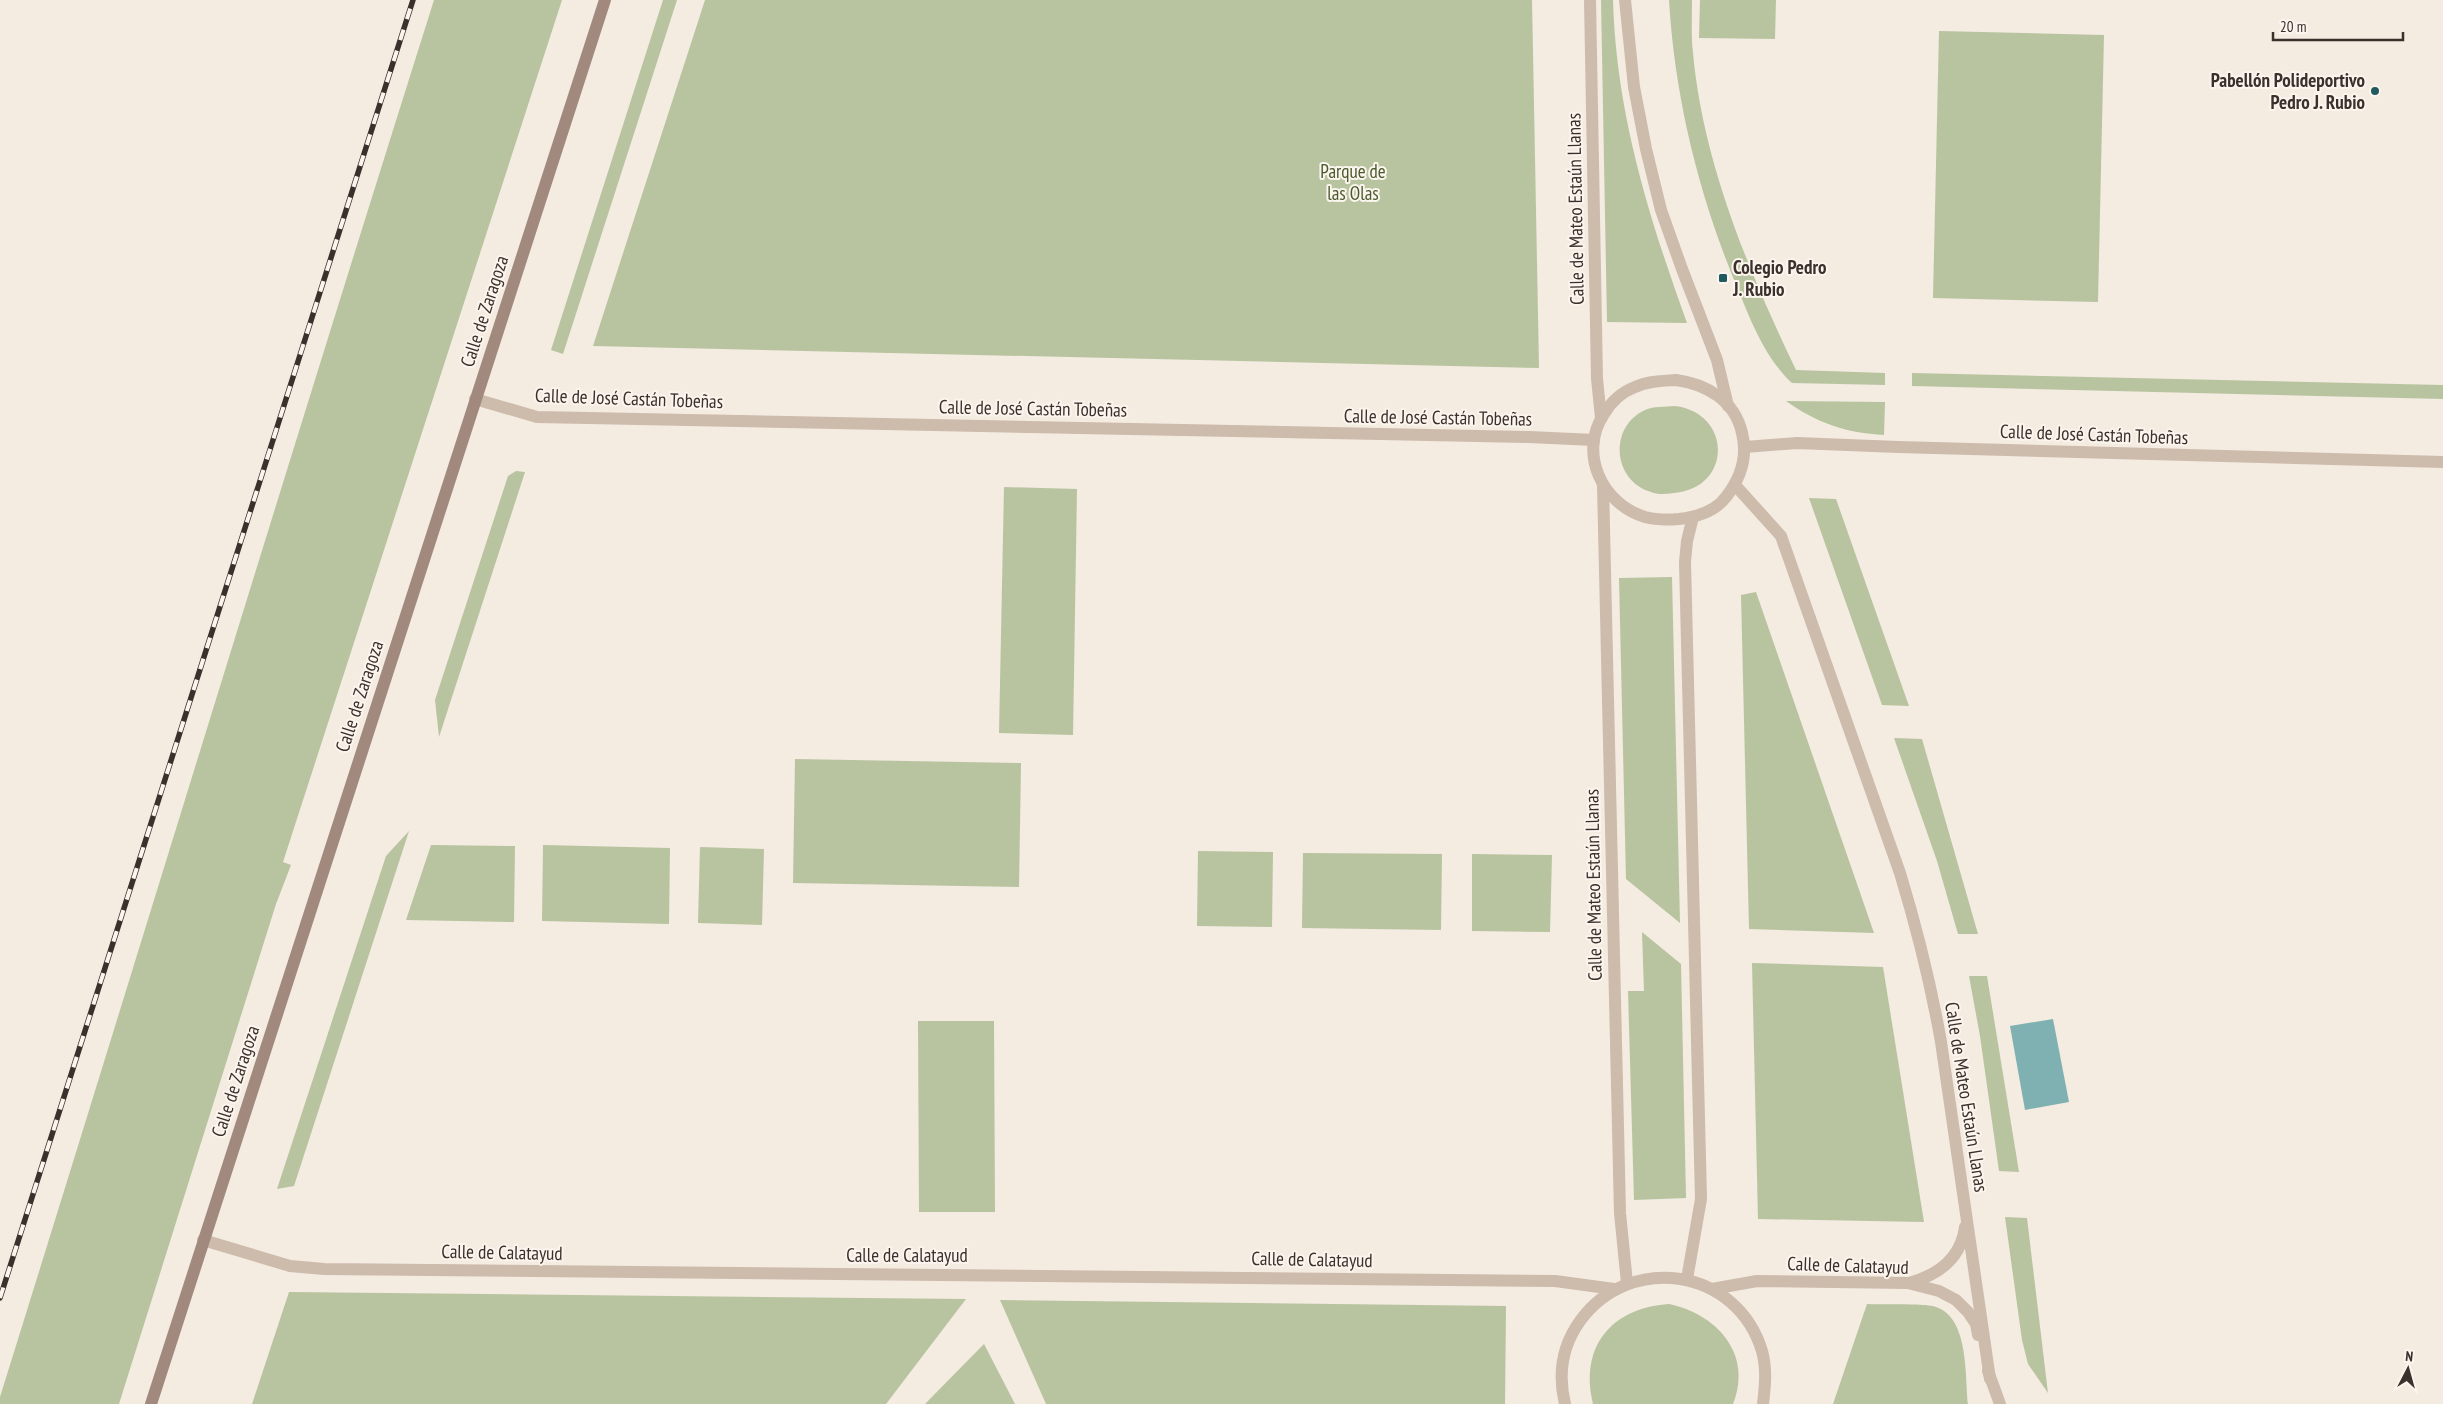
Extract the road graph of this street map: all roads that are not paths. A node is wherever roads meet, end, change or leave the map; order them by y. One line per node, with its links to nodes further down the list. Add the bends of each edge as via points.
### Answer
1 (605, 0): 4 (main road, Calle de Zaragoza)
2 (1590, 0): 6 (street, Calle de Mateo Estaún Llanas, via 1597,379)
3 (1625, 0): 5 (street, via 1634,87 1646,149 1673,244 1718,360)
4 (475, 399): 7 (street, Calle de José Castán Tobeñas, via 537,417); 14 (main road, Calle de Zaragoza)
5 (1728, 406): 6 (street, via 1718,395 1690,382 1649,382 1621,394); 8 (street, via 1742,432)
6 (1601, 418): 7 (street)
7 (1594, 440): 10 (street, via 1595,468)
8 (1744, 447): 9 (street, Calle de José Castán Tobeñas, via 1797,443); 11 (street, via 1744,461)
9 (2443, 462)
10 (1603, 485): 12 (street, via 1621,505 1646,518); 16 (street, Calle de Mateo Estaún Llanas, via 1620,1213)
11 (1735, 485): 12 (street, via 1717,505); 13 (street, Calle de Mateo Estaún Llanas, via 1781,536 1900,873 1934,1000)
12 (1693, 517): 15 (street, via 1685,562 1701,1199)
13 (1966, 1217): 17 (street, Calle de Mateo Estaún Llanas, via 1964,1236 1956,1254 1927,1278); 20 (street, Calle de Mateo Estaún Llanas)
14 (203, 1240): 18 (street, Calle de Calatayud, via 290,1266 324,1269 1523,1280); 21 (main road, Calle de Zaragoza)
15 (1687, 1279): 16 (street, via 1647,1278); 19 (street)
16 (1627, 1283): 18 (street)
17 (1908, 1283): 19 (street, Calle de Calatayud, via 1757,1281); 20 (street, Calle de Calatayud, via 1939,1291 1956,1300 1968,1312 1976,1324)
18 (1614, 1289): 22 (street, via 1590,1307 1573,1331 1563,1358 1561,1387)
19 (1712, 1289): 23 (street, via 1734,1305 1752,1327 1762,1352 1766,1379)
20 (1990, 1379): 24 (street, Calle de Calatayud)
21 (151, 1404)
22 (1565, 1404)
23 (1763, 1404)
24 (2000, 1404)

